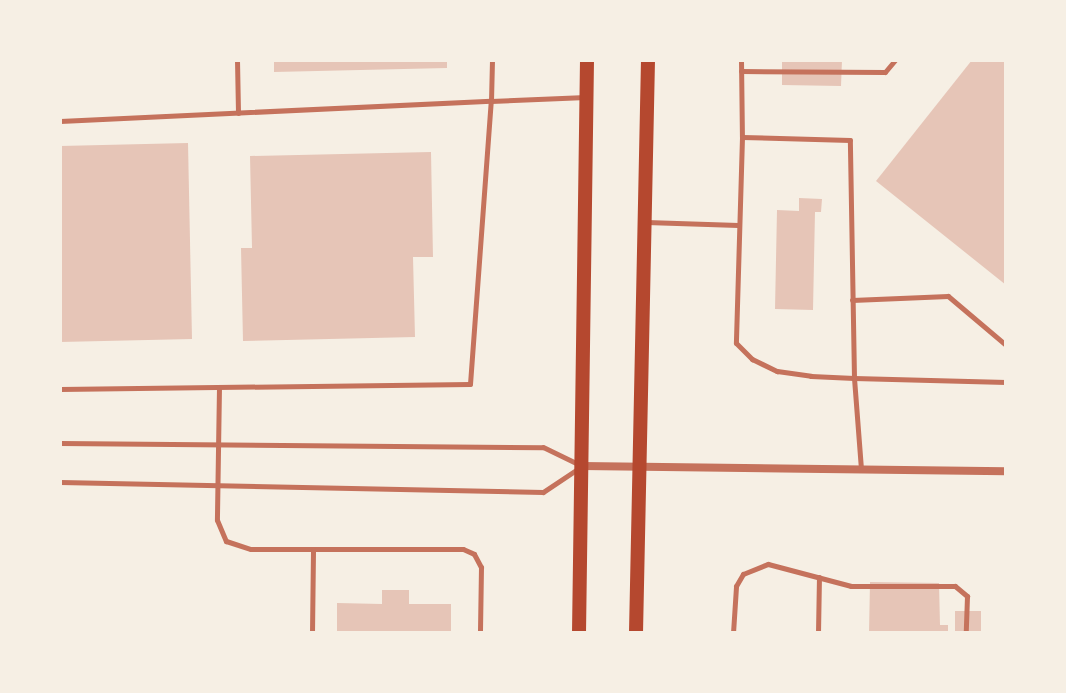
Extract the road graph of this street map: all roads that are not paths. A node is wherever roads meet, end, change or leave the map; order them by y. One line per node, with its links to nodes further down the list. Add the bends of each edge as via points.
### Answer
1 (237, 60): 10 (lane)
2 (492, 60): 9 (lane)
3 (587, 60): 8 (main road)
4 (648, 60): 13 (main road)
5 (741, 60): 7 (lane)
6 (895, 60): 7 (lane, via 885,72)
7 (741, 71): 12 (lane)
8 (587, 97): 9 (lane); 23 (main road)
9 (491, 101): 10 (lane); 19 (lane, via 470,384)
10 (238, 113): 11 (lane)
11 (60, 121)
12 (742, 137): 14 (lane); 15 (lane, via 850,140)
13 (645, 222): 14 (lane); 24 (main road)
14 (738, 225): 17 (lane, via 736,343 752,359 777,371)
15 (852, 300): 16 (lane, via 948,296); 17 (lane)
16 (1006, 345)
17 (854, 378): 18 (lane); 25 (lane)
18 (1006, 382)
19 (219, 387): 20 (lane); 22 (lane)
20 (60, 389)
21 (60, 443): 22 (lane)
22 (219, 444): 23 (lane, via 543,447); 28 (lane)
23 (582, 466): 24 (street); 28 (lane, via 543,492); 33 (main road)
24 (639, 467): 25 (street); 34 (main road)
25 (861, 469): 26 (street)
26 (1006, 471)
27 (60, 482): 28 (lane)
28 (216, 485): 29 (lane, via 217,520 226,541 251,549)
29 (313, 550): 31 (lane); 32 (lane, via 463,549 474,554 481,567)
30 (819, 577): 35 (lane, via 768,564 743,574 734,598); 36 (lane); 37 (lane, via 851,586 955,586 967,596)
31 (312, 633)
32 (480, 633)
33 (579, 633)
34 (636, 633)
35 (733, 633)
36 (818, 633)
37 (966, 633)

